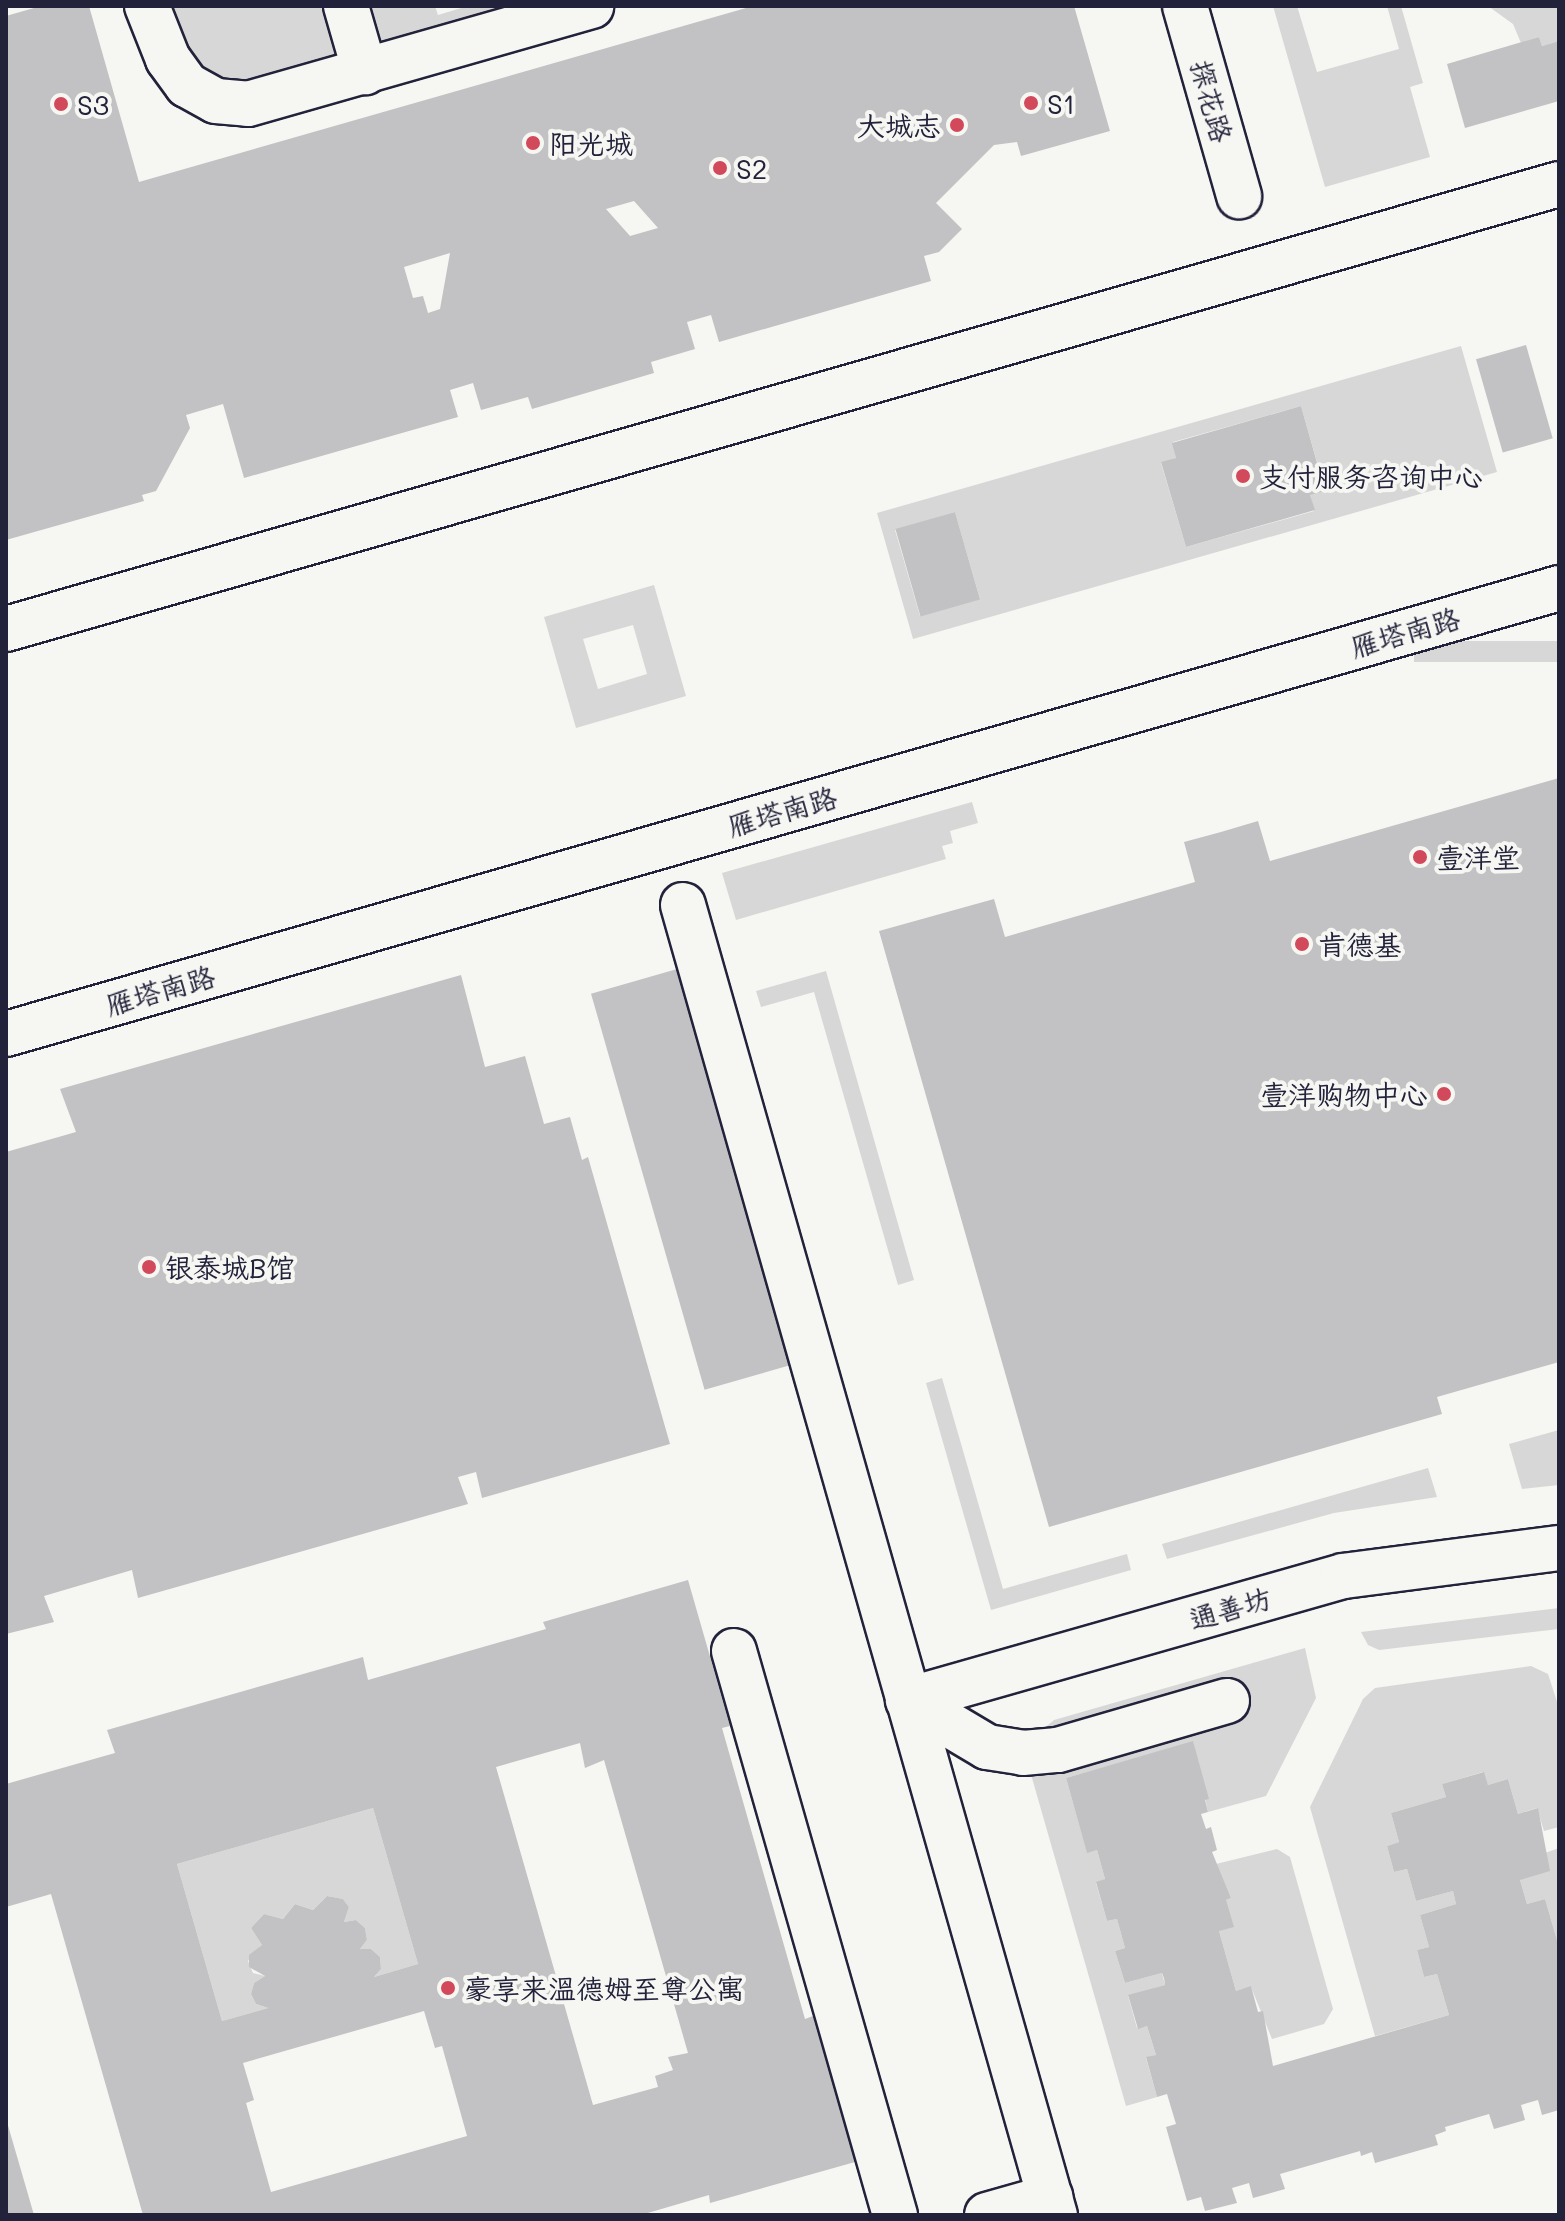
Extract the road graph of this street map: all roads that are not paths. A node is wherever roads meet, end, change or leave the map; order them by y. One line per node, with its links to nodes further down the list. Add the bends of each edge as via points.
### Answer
1 (147, 6): 5 (street, via 176,73 216,101 248,104)
2 (346, 6): 5 (street)
3 (591, 6): 5 (street)
4 (1185, 6): 7 (street, 探花路)
5 (365, 72)
6 (1559, 184): 9 (street)
7 (1239, 196)
8 (1559, 588): 11 (street, 雁塔南路)
9 (6, 629)
10 (683, 905): 14 (street)
11 (6, 1034)
12 (1559, 1548): 14 (street, 通善坊, via 1343,1576)
13 (734, 1651): 17 (street)
14 (908, 1700): 15 (street, via 987,1747 1023,1753 1058,1750); 16 (street)
15 (1227, 1701)
16 (1053, 2206): 18 (street)
17 (887, 2213)
18 (987, 2215)

